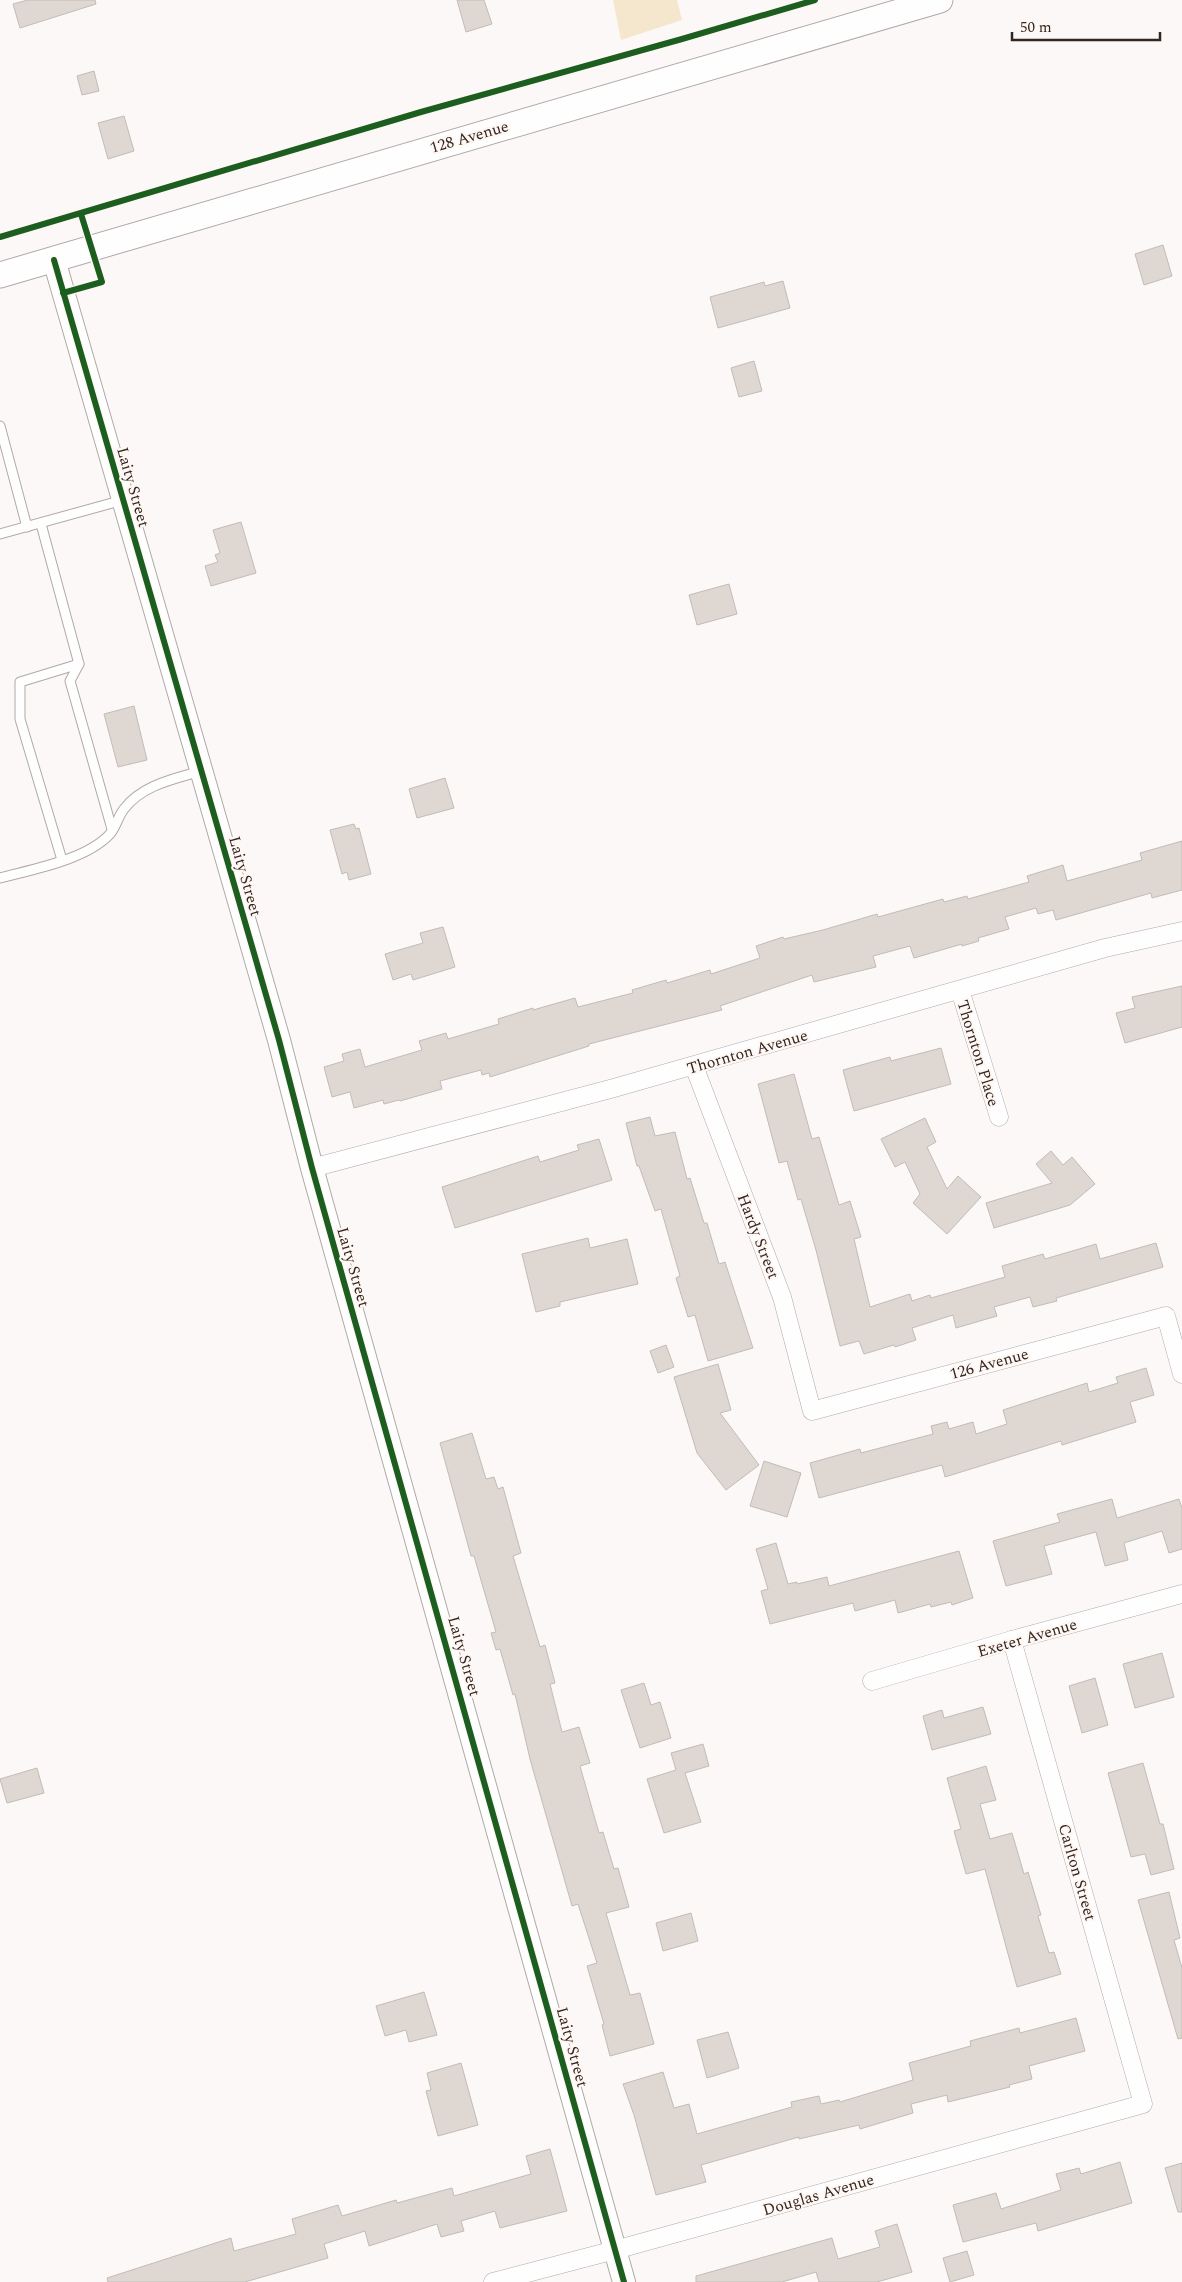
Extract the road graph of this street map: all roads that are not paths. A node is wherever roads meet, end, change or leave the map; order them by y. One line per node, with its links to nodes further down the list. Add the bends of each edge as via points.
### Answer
1 (940, 0): 2 (main road, 128 Avenue)
2 (54, 260): 3 (main road, 128 Avenue); 5 (street, Laity Street)
3 (0, 275)
4 (0, 426): 7 (lane)
5 (123, 500): 6 (lane); 10 (street, Laity Street)
6 (41, 524): 7 (lane); 9 (lane)
7 (27, 527): 8 (lane)
8 (0, 534)
9 (79, 664): 11 (lane, via 70,681); 12 (lane, via 20,682 20,719)
10 (202, 771): 11 (lane, via 162,783 137,795 123,809); 18 (street, Laity Street)
11 (112, 829): 12 (lane, via 110,835 77,856)
12 (62, 860): 13 (lane)
13 (0, 878)
14 (1182, 931): 15 (street, Thornton Avenue, via 1105,948)
15 (960, 990): 16 (street, Thornton Avenue); 17 (street, Thornton Place)
16 (694, 1066): 18 (street, Thornton Avenue); 20 (street, Hardy Street, via 782,1298)
17 (998, 1117)
18 (312, 1168): 25 (street, Laity Street)
19 (1182, 1374): 20 (street, 126 Avenue, via 1166,1316)
20 (812, 1410)
21 (1182, 1594): 22 (street, Exeter Avenue)
22 (1012, 1640): 23 (street, Exeter Avenue); 24 (street, Carlton Street)
23 (872, 1681)
24 (1143, 2104): 25 (street, Douglas Avenue)
25 (615, 2250): 26 (street, Douglas Avenue); 27 (street, Laity Street)
26 (493, 2282)
27 (624, 2282)

